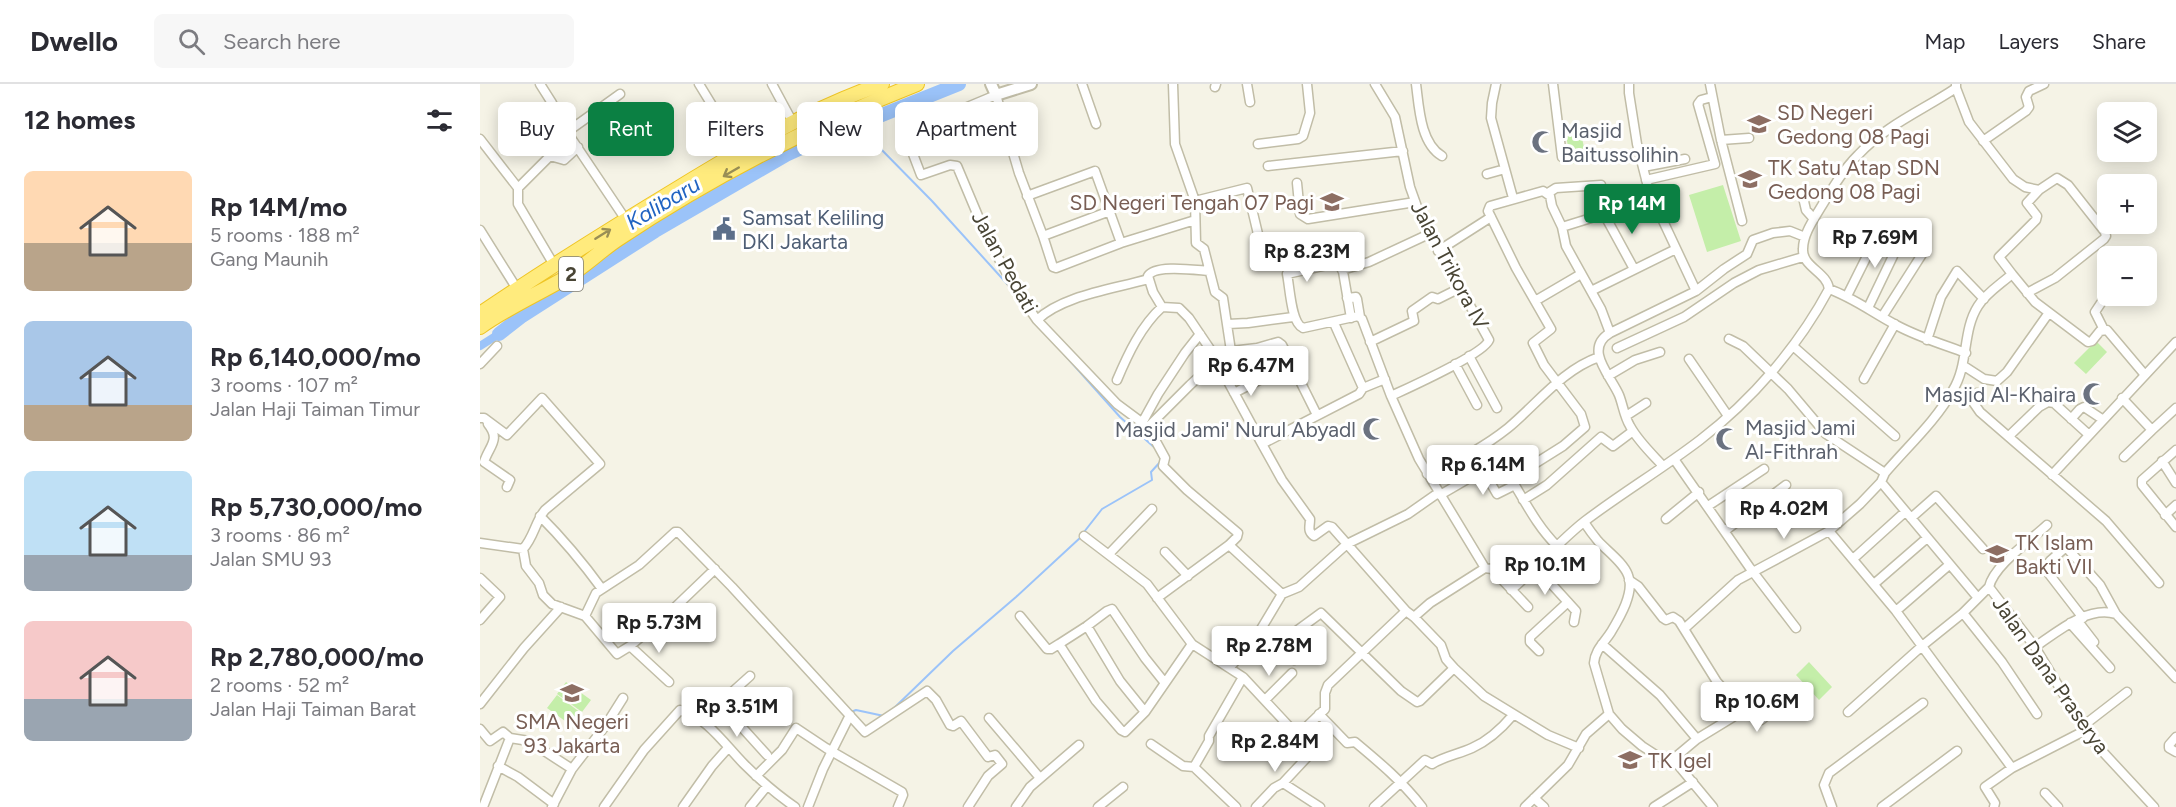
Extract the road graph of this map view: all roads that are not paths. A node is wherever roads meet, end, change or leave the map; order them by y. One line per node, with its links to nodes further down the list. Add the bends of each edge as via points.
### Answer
1 (540, 84): 23 (street)
2 (699, 84): 24 (street)
3 (772, 84): 26 (street)
4 (882, 84): 19 (highway, 2)
5 (916, 84): 109 (highway, 2, one-way to 109, via 833,118 750,161)
6 (1031, 84): 20 (street)
7 (1082, 84): 27 (street)
8 (1173, 84): 57 (street, via 1177,152)
9 (1247, 84): 25 (street)
10 (1307, 84): 35 (street, via 1310,113 1303,136)
11 (1375, 84): 38 (street, Jalan Trikora IV, via 1395,117)
12 (1416, 84): 40 (street, via 1423,127)
13 (1496, 84): 45 (street, via 1491,118)
14 (1553, 84): 41 (street)
15 (1629, 84): 44 (street)
16 (1710, 84): 22 (street)
17 (2044, 84): 33 (street, via 2029,91 2026,111)
18 (1956, 86): 33 (street, via 1969,122); 62 (street, via 1859,153)
19 (858, 88): 26 (highway, 2)
20 (993, 89): 55 (street, Jalan Pedati); 105 (street, Jalan Pedati, via 905,134 921,175 957,166 986,235)
21 (620, 94): 28 (street)
22 (1712, 97): 32 (street); 47 (street, via 1698,104 1715,164)
23 (550, 102)
24 (710, 102)
25 (1250, 102)
26 (793, 123): 29 (highway, 2)
27 (1096, 124)
28 (576, 126)
29 (785, 127)
30 (1749, 138): 32 (street)
31 (480, 139): 37 (street)
32 (1721, 140): 65 (street)
33 (1983, 141): 51 (street, via 2013,178 2025,187)
34 (576, 144): 36 (street)
35 (1258, 144)
36 (578, 147): 50 (street, via 564,160 550,156); 63 (street)
37 (483, 150): 50 (street)
38 (1403, 151): 43 (street); 58 (street, Jalan Trikora IV)
39 (732, 156): 63 (highway, 2)
40 (1442, 156)
41 (1562, 157)
42 (1685, 159): 44 (street)
43 (1268, 166)
44 (1643, 167): 47 (street)
45 (1505, 169): 46 (street); 56 (street)
46 (1487, 174)
47 (1646, 180): 52 (street)
48 (1297, 183): 58 (street, via 1300,214 1308,219)
49 (1601, 185): 53 (street, via 1556,188)
50 (518, 188): 80 (street, via 518,204)
51 (2039, 190): 84 (street, via 2027,203 2037,219 1999,257); 91 (street, via 2057,178 2062,179 2106,236 2062,273)
52 (1649, 191): 60 (street, via 1627,195 1629,207); 75 (street)
53 (1548, 193): 56 (street); 66 (street)
54 (1802, 193): 62 (street, via 1806,210)
55 (1028, 196): 59 (street, via 1095,171); 70 (street, Jalan Pedati)
56 (1513, 198): 61 (street, via 1489,207)
57 (1195, 201): 68 (street, via 1251,186); 82 (street, via 1196,243 1204,249)
58 (1415, 202): 69 (street, Jalan Trikora IV)
59 (1110, 211): 70 (street); 72 (street)
60 (1604, 214): 66 (street); 81 (street)
61 (1491, 217): 76 (street); 95 (street)
62 (1814, 219): 71 (street)
63 (626, 220): 80 (highway, 2, one-way to 63)
64 (1192, 221): 72 (street)
65 (1742, 221)
66 (1562, 227): 83 (street, via 1566,246)
67 (480, 230): 87 (street)
68 (1258, 234)
69 (1429, 234): 76 (street, Jalan Trikora IV); 79 (street, via 1369,262)
70 (1043, 236): 72 (street, Jalan Pedati, via 1054,268)
71 (1805, 237): 78 (street); 90 (street, via 1790,231 1755,238 1747,254)
72 (1121, 243)
73 (1869, 246): 92 (street)
74 (1926, 248): 102 (street)
75 (1676, 249): 81 (street); 90 (street)
76 (1438, 251): 86 (street, Jalan Trikora IV)
77 (1893, 256): 98 (street)
78 (1803, 257): 88 (street); 119 (street, via 1759,270 1684,317)
79 (1341, 262): 93 (street); 101 (street, via 1287,274)
80 (554, 265): 87 (highway, 2)
81 (1634, 269): 89 (street)
82 (1209, 271): 85 (street, via 1159,270 1149,273); 107 (street, via 1215,292 1223,298)
83 (1581, 274): 89 (street); 95 (street)
84 (2012, 274): 91 (street); 94 (street)
85 (1148, 279): 97 (street); 105 (street, via 1068,301)
86 (1460, 288): 115 (street, via 1438,299 1432,297 1412,310 1414,321); 123 (street, Jalan Trikora IV, via 1489,340)
87 (517, 289): 99 (highway, 2)
88 (1830, 289): 92 (street); 118 (street)
89 (1591, 291): 111 (street)
90 (1696, 291): 111 (street)
91 (2027, 293): 100 (street)
92 (1847, 296): 98 (street)
93 (1347, 298): 103 (street); 104 (street, via 1358,299)
94 (1984, 299): 114 (street, via 1957,271 1941,297); 122 (street, via 1972,318)
95 (1535, 301): 137 (street, via 1551,329 1533,343)
96 (2099, 306): 110 (street, via 2095,312)
97 (1162, 307): 112 (street, via 1179,308); 136 (street, via 1149,320)
98 (1868, 308): 102 (street)
99 (480, 314)
100 (2048, 314): 110 (street, via 2089,342); 129 (street, via 1997,381)
101 (1293, 317): 106 (street, via 1304,328); 107 (street)
102 (1882, 317): 108 (street)
103 (1351, 318): 104 (street); 106 (street)
104 (1361, 318): 115 (street)
105 (1037, 320): 153 (street, Jalan Pedati, via 1117,404)
106 (1334, 323): 138 (street)
107 (1228, 324): 120 (street)
108 (1895, 324): 114 (street); 135 (street)
109 (480, 327)
110 (2104, 330): 132 (street)
111 (1610, 333): 124 (street, via 1601,339)
112 (1200, 334): 126 (street); 153 (street, via 1160,391)
113 (1729, 339): 130 (street, via 1743,346)
114 (1927, 340): 122 (street)
115 (1370, 342): 134 (street)
116 (2176, 342): 132 (street)
117 (497, 346): 127 (street)
118 (1793, 346): 130 (street); 157 (street)
119 (1617, 348)
120 (1231, 351): 126 (street); 147 (street, via 1280,342)
121 (1660, 352): 133 (street, via 1635,360)
122 (1966, 353): 129 (street)
123 (1469, 356): 128 (street, Jalan Trikora IV); 145 (street)
124 (1599, 357): 133 (street); 137 (street, via 1581,364)
125 (1689, 359): 149 (street)
126 (1217, 360): 139 (street); 153 (street)
127 (480, 364)
128 (1455, 364): 141 (street, Jalan Trikora IV); 144 (street)
129 (1964, 366): 167 (street, via 1933,419)
130 (1770, 374): 149 (street); 167 (street, via 1826,434)
131 (1269, 375): 139 (street)
132 (2145, 375): 142 (street)
133 (1608, 376): 148 (street)
134 (1384, 379): 138 (street); 141 (street)
135 (1864, 379)
136 (1117, 380)
137 (1558, 383): 168 (street, via 1488,443); 170 (street, via 1581,414 1585,427)
138 (1363, 388): 147 (street, via 1359,394)
139 (1234, 393): 159 (street)
140 (1977, 393): 158 (street, via 1973,402 1980,412)
141 (1391, 396): 168 (street)
142 (2122, 398): 152 (street); 154 (street)
143 (1646, 404): 148 (street)
144 (1477, 405)
145 (1497, 408)
146 (2176, 408): 154 (street)
147 (1317, 415): 159 (street)
148 (1626, 416): 155 (street)
149 (1728, 416): 162 (street)
150 (480, 418): 174 (street, via 495,437 484,462 510,480); 183 (street, via 507,435 542,398 600,464)
151 (2071, 418): 152 (street, via 2084,407); 156 (street); 158 (street, via 2054,403 2043,403)
152 (2102, 419): 156 (street)
153 (1145, 425): 194 (street, Jalan Pedati, via 1165,458 1163,466 1238,533)
154 (2152, 430): 161 (street)
155 (1633, 431): 165 (street); 177 (street, via 1613,446 1601,437 1547,485)
156 (2088, 435): 169 (street)
157 (1895, 436)
158 (2009, 436): 169 (street)
159 (1262, 444): 193 (street, via 1310,519 1310,533 1314,536 1330,526)
160 (2176, 450): 164 (street)
161 (2124, 457)
162 (1674, 459): 165 (street); 175 (street)
163 (1499, 461): 170 (street)
164 (2162, 461): 172 (street); 182 (street, via 2142,480 2142,485)
165 (1663, 466): 185 (street)
166 (1764, 469): 179 (street)
167 (1885, 473): 171 (street)
168 (1427, 474): 176 (street)
169 (2052, 475): 211 (street, via 2118,534)
170 (1513, 481): 176 (street, via 1497,494 1483,470); 177 (street)
171 (1881, 482): 181 (street); 189 (street)
172 (2176, 483)
173 (1786, 485): 188 (street)
174 (507, 487)
175 (1699, 492): 179 (street); 184 (street)
176 (1439, 494): 193 (street); 204 (street)
177 (1523, 500): 195 (street)
178 (2176, 505): 182 (street)
179 (1708, 506): 188 (street)
180 (1152, 509): 199 (street)
181 (1908, 515): 191 (street); 197 (street, via 1936,496); 200 (street)
182 (2165, 515): 187 (street)
183 (540, 516): 196 (street); 214 (street, via 578,556)
184 (1666, 519)
185 (1584, 522): 195 (street); 210 (street, via 1627,572)
186 (2047, 525): 213 (street, via 1999,569)
187 (2176, 527)
188 (1726, 530): 206 (street)
189 (1830, 531): 200 (street); 206 (street)
190 (1084, 536): 199 (street)
191 (1927, 538): 202 (street); 212 (street)
192 (480, 543): 196 (street)
193 (1347, 544): 216 (street, via 1299,587); 222 (street)
194 (1229, 545): 208 (street); 216 (street)
195 (1557, 546): 203 (street)
196 (523, 549): 220 (street, via 526,566 543,595)
197 (1983, 549)
198 (1165, 552): 208 (street)
199 (1109, 554): 217 (street, via 1141,579)
200 (1853, 559): 212 (street)
201 (2050, 561): 225 (street, via 2066,547 2100,585)
202 (1949, 565): 218 (street); 223 (street)
203 (1536, 567): 215 (street); 219 (street)
204 (1485, 568): 215 (street, via 1492,569); 228 (street)
205 (715, 569): 214 (street, via 675,532 639,565); 239 (street); 264 (street)
206 (1754, 572): 233 (street, via 1738,580); 234 (street)
207 (2049, 574): 230 (street)
208 (1188, 576): 217 (street)
209 (480, 578): 229 (street, via 500,597)
210 (1629, 580): 233 (street, via 1663,618 1676,618); 238 (street, via 1626,602)
211 (2159, 583)
212 (1874, 584): 223 (street)
213 (1989, 587): 218 (street, Jalan Dana Praserya); 241 (street, Jalan Dana Praserya)
214 (602, 589): 226 (street, via 595,594)
215 (1511, 590): 221 (street)
216 (1282, 594): 245 (street, via 1255,639)
217 (1157, 598): 237 (street)
218 (1978, 598): 224 (street, Jalan Dana Praserya)
219 (1568, 602): 231 (street, via 1576,612); 242 (street, via 1530,637)
220 (561, 607): 226 (street); 256 (street)
221 (1528, 607)
222 (1406, 611): 228 (street); 243 (street)
223 (1896, 611): 240 (street)
224 (1963, 613): 240 (street, Jalan Dana Praserya); 267 (street)
225 (2116, 614): 230 (street, via 2106,610); 251 (street)
226 (585, 616): 239 (street, via 617,654)
227 (1020, 616): 236 (street, via 1047,649)
228 (1414, 617): 246 (street, via 1443,647)
229 (480, 620)
230 (2077, 620): 235 (street); 241 (street); 247 (street)
231 (1574, 621)
232 (1087, 626): 236 (street); 253 (street, via 1107,610 1114,610); 262 (street, via 1120,681)
233 (1684, 628): 260 (street, via 1717,682)
234 (1796, 628)
235 (2094, 642)
236 (1059, 644): 262 (street, via 1096,701 1121,730 1126,731)
237 (1192, 644): 245 (street); 253 (street)
238 (1602, 645): 266 (street, via 1594,663); 276 (street, via 1660,695)
239 (630, 646): 252 (street)
240 (1922, 646): 263 (street, Jalan Dana Praserya); 288 (street)
241 (2035, 647): 271 (street, Jalan Dana Praserya)
242 (1539, 651)
243 (1362, 652): 244 (street, via 1321,613 1280,643); 246 (street, via 1401,691 1418,702); 265 (street, via 1328,685 1325,708)
244 (1294, 660)
245 (1230, 667): 250 (street)
246 (1454, 668): 268 (street, via 1484,696)
247 (2110, 668)
248 (1292, 672): 257 (street)
249 (750, 676): 258 (street)
250 (1243, 676): 257 (street); 287 (street)
251 (2176, 678)
252 (669, 682)
253 (1165, 683): 262 (street)
254 (2127, 692): 271 (street)
255 (623, 698): 289 (street)
256 (482, 699)
257 (1265, 700): 273 (street)
258 (719, 702): 270 (street); 284 (street)
259 (1923, 704): 319 (street, via 1829,773 1824,784)
260 (1740, 710): 261 (street, via 1744,705 1761,720); 276 (street)
261 (1774, 710)
262 (1145, 712)
263 (1848, 712)
264 (849, 713): 281 (street); 307 (street, via 867,732 928,691 950,726 961,722 988,757 995,755 1002,764 988,776)
265 (1319, 714): 273 (street); 292 (street, via 1347,743 1355,742)
266 (1609, 714): 280 (street, via 1586,734); 285 (street, via 1642,746)
267 (2037, 714)
268 (1513, 715): 280 (street); 292 (street, via 1474,747 1432,764 1425,760)
269 (988, 718): 291 (street)
270 (700, 720): 279 (street); 301 (street, via 684,710 676,712)
271 (2085, 728): 288 (street); 323 (street, Jalan Dana Praserya)
272 (480, 729): 275 (street, via 490,741 502,732)
273 (1297, 735): 294 (street, via 1311,753)
274 (2176, 737): 283 (street, via 2169,745)
275 (510, 738): 286 (street); 289 (street, via 528,741)
276 (1697, 739): 285 (street)
277 (1150, 744): 287 (street, via 1183,766)
278 (1080, 745): 291 (street)
279 (728, 748): 290 (street); 302 (street)
280 (1580, 748): 298 (street)
281 (829, 750): 290 (street, via 796,728 782,750); 305 (street); 306 (street, via 902,792)
282 (1957, 751): 320 (street)
283 (2176, 752)
284 (766, 755)
285 (1672, 760): 293 (street)
286 (498, 766): 299 (street); 300 (street)
287 (1194, 767): 310 (street)
288 (2012, 768): 321 (street, via 1985,787)
289 (572, 769): 299 (street)
290 (756, 776): 295 (street)
291 (1040, 778): 308 (street)
292 (1401, 782): 313 (street); 314 (street)
293 (1693, 782): 317 (street); 318 (street)
294 (1283, 783): 311 (street); 312 (street)
295 (766, 786): 303 (street); 304 (street)
296 (1123, 787): 309 (street)
297 (2045, 793): 322 (street)
298 (1534, 798): 315 (street); 316 (street)
299 (553, 806)
300 (483, 807)
301 (604, 807)
302 (683, 807)
303 (750, 807)
304 (795, 807)
305 (808, 807)
306 (898, 807)
307 (968, 807)
308 (1016, 807)
309 (1098, 807)
310 (1236, 807)
311 (1256, 807)
312 (1320, 807)
313 (1374, 807)
314 (1422, 807)
315 (1525, 807)
316 (1544, 807)
317 (1654, 807)
318 (1713, 807)
319 (1832, 807)
320 (1882, 807)
321 (1994, 807)
322 (2058, 807)
323 (2154, 807)

